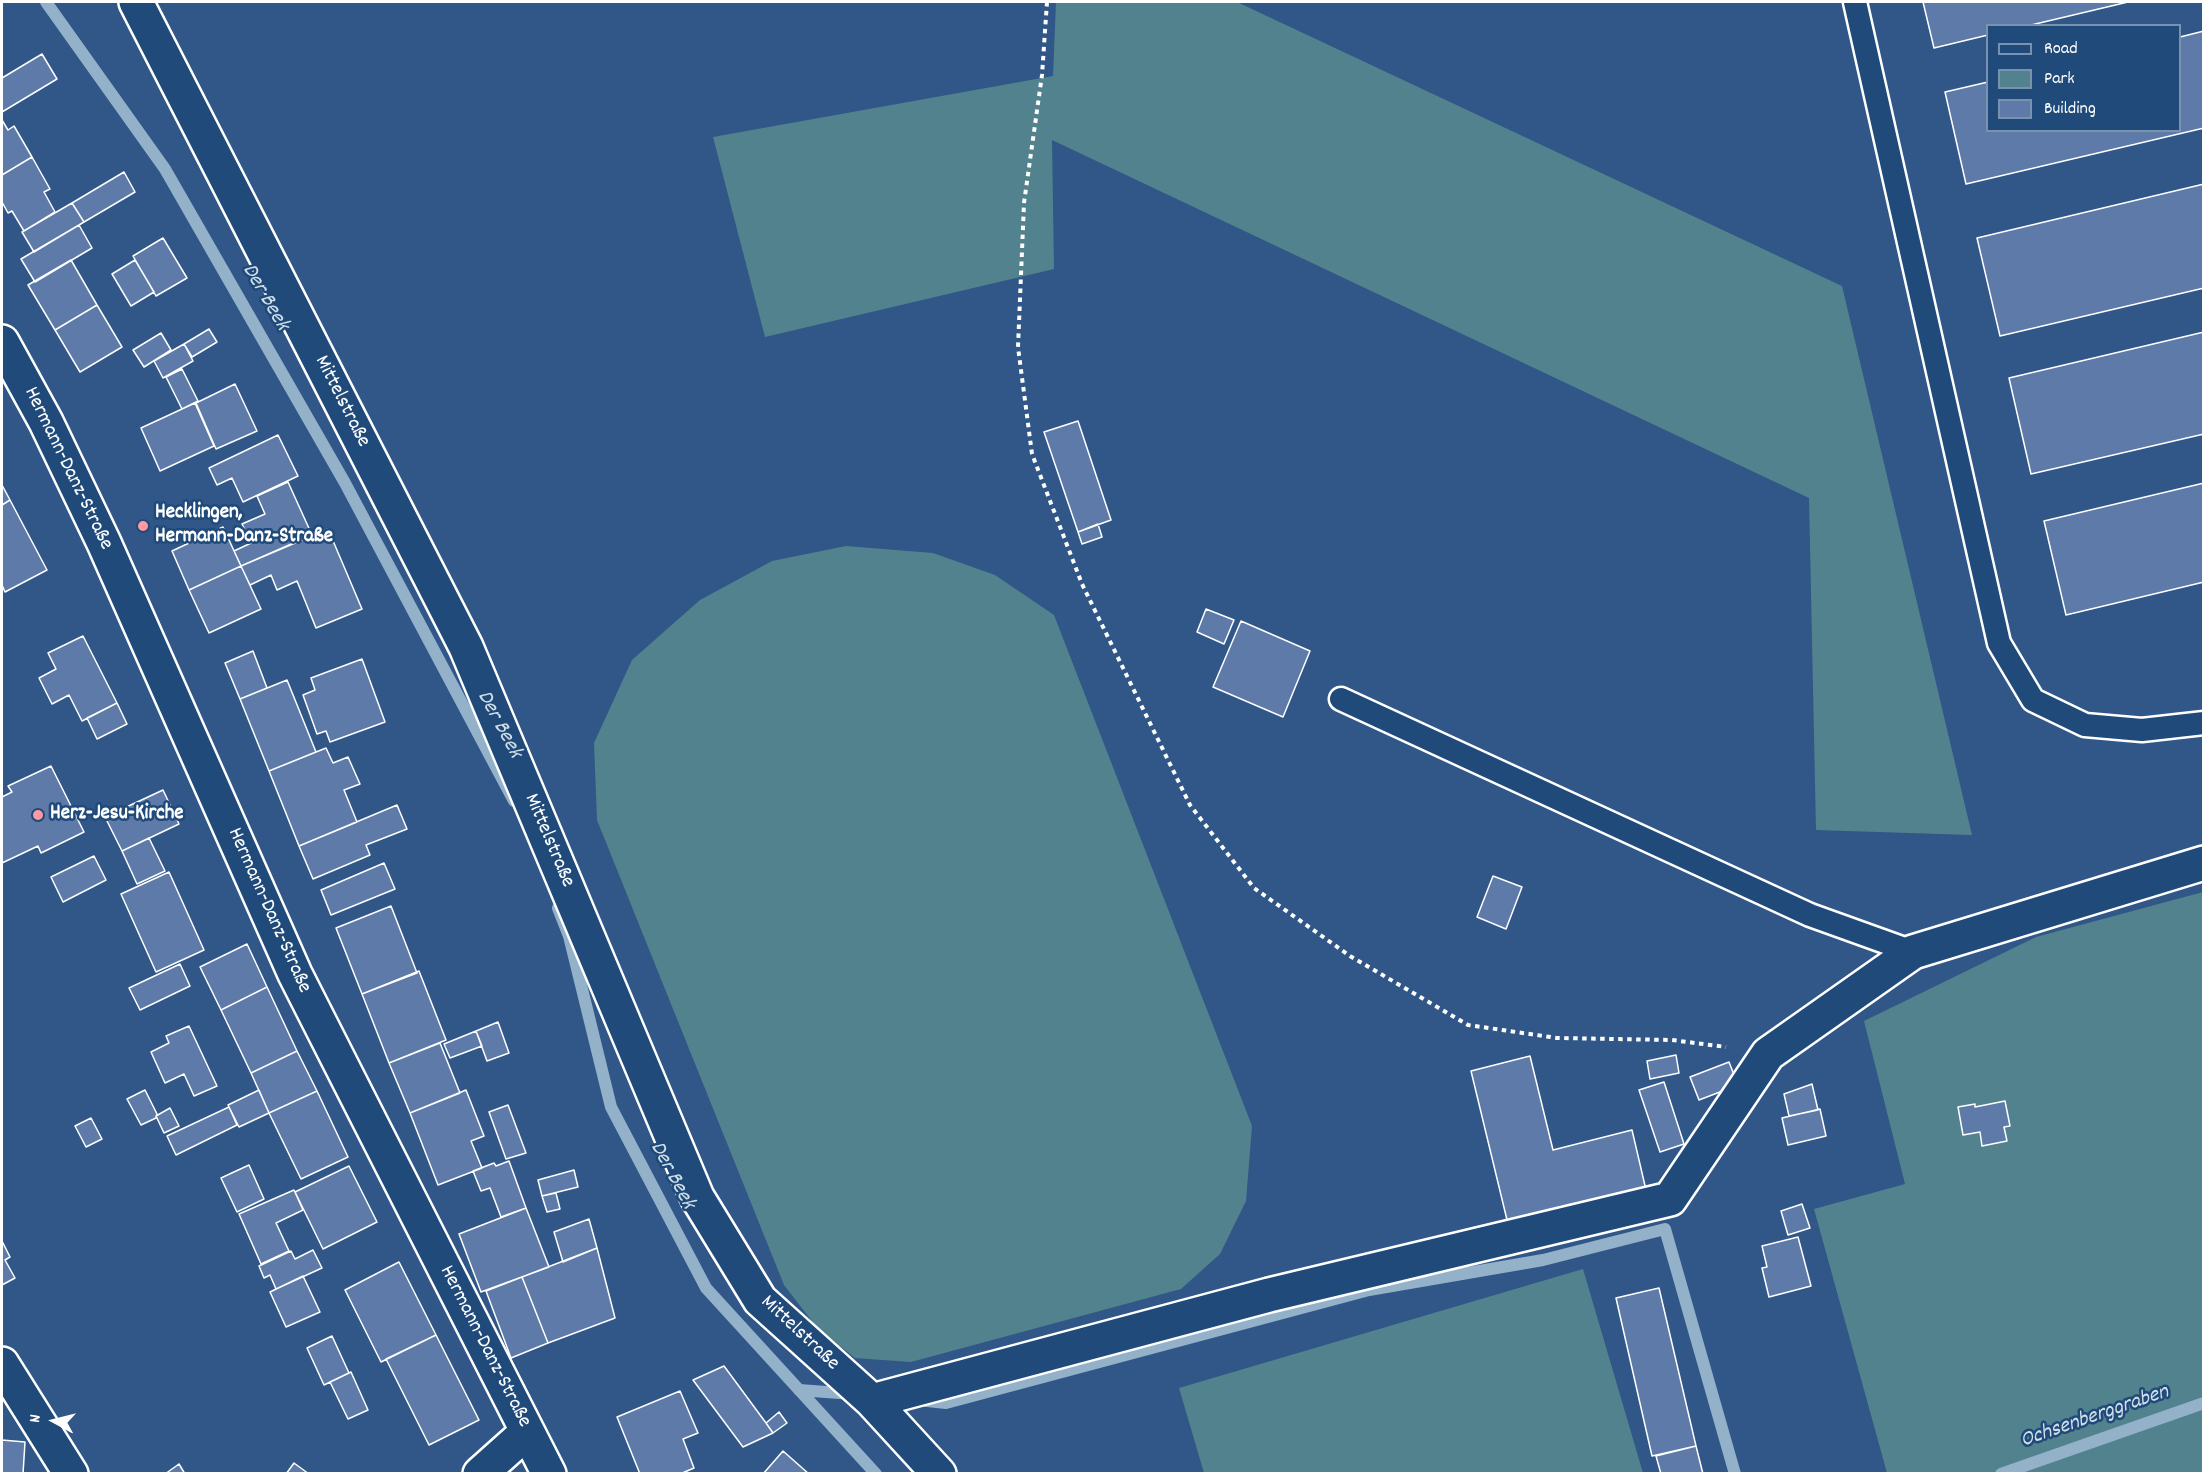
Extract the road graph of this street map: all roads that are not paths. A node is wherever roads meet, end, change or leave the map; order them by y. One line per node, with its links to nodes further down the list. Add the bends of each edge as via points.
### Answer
1 (136, 2): 9 (street, Mittelstraße, via 466,647 698,1197 760,1300)
2 (1855, 2): 5 (lane, via 1999,643 2033,700 2085,725 2142,730)
3 (2, 342): 10 (street, Hermann-Danz-Straße, via 46,422 104,543 295,974)
4 (1341, 699): 7 (lane, via 1810,915)
5 (2204, 723)
6 (2204, 863): 7 (street)
7 (1913, 952): 9 (street, via 1768,1054 1670,1199 1269,1295)
8 (2, 1364): 11 (street)
9 (872, 1401): 14 (street, Mittelstraße)
10 (527, 1432): 12 (street); 13 (street, Hermann-Danz-Straße)
11 (71, 1473)
12 (480, 1473)
13 (549, 1473)
14 (939, 1473)

